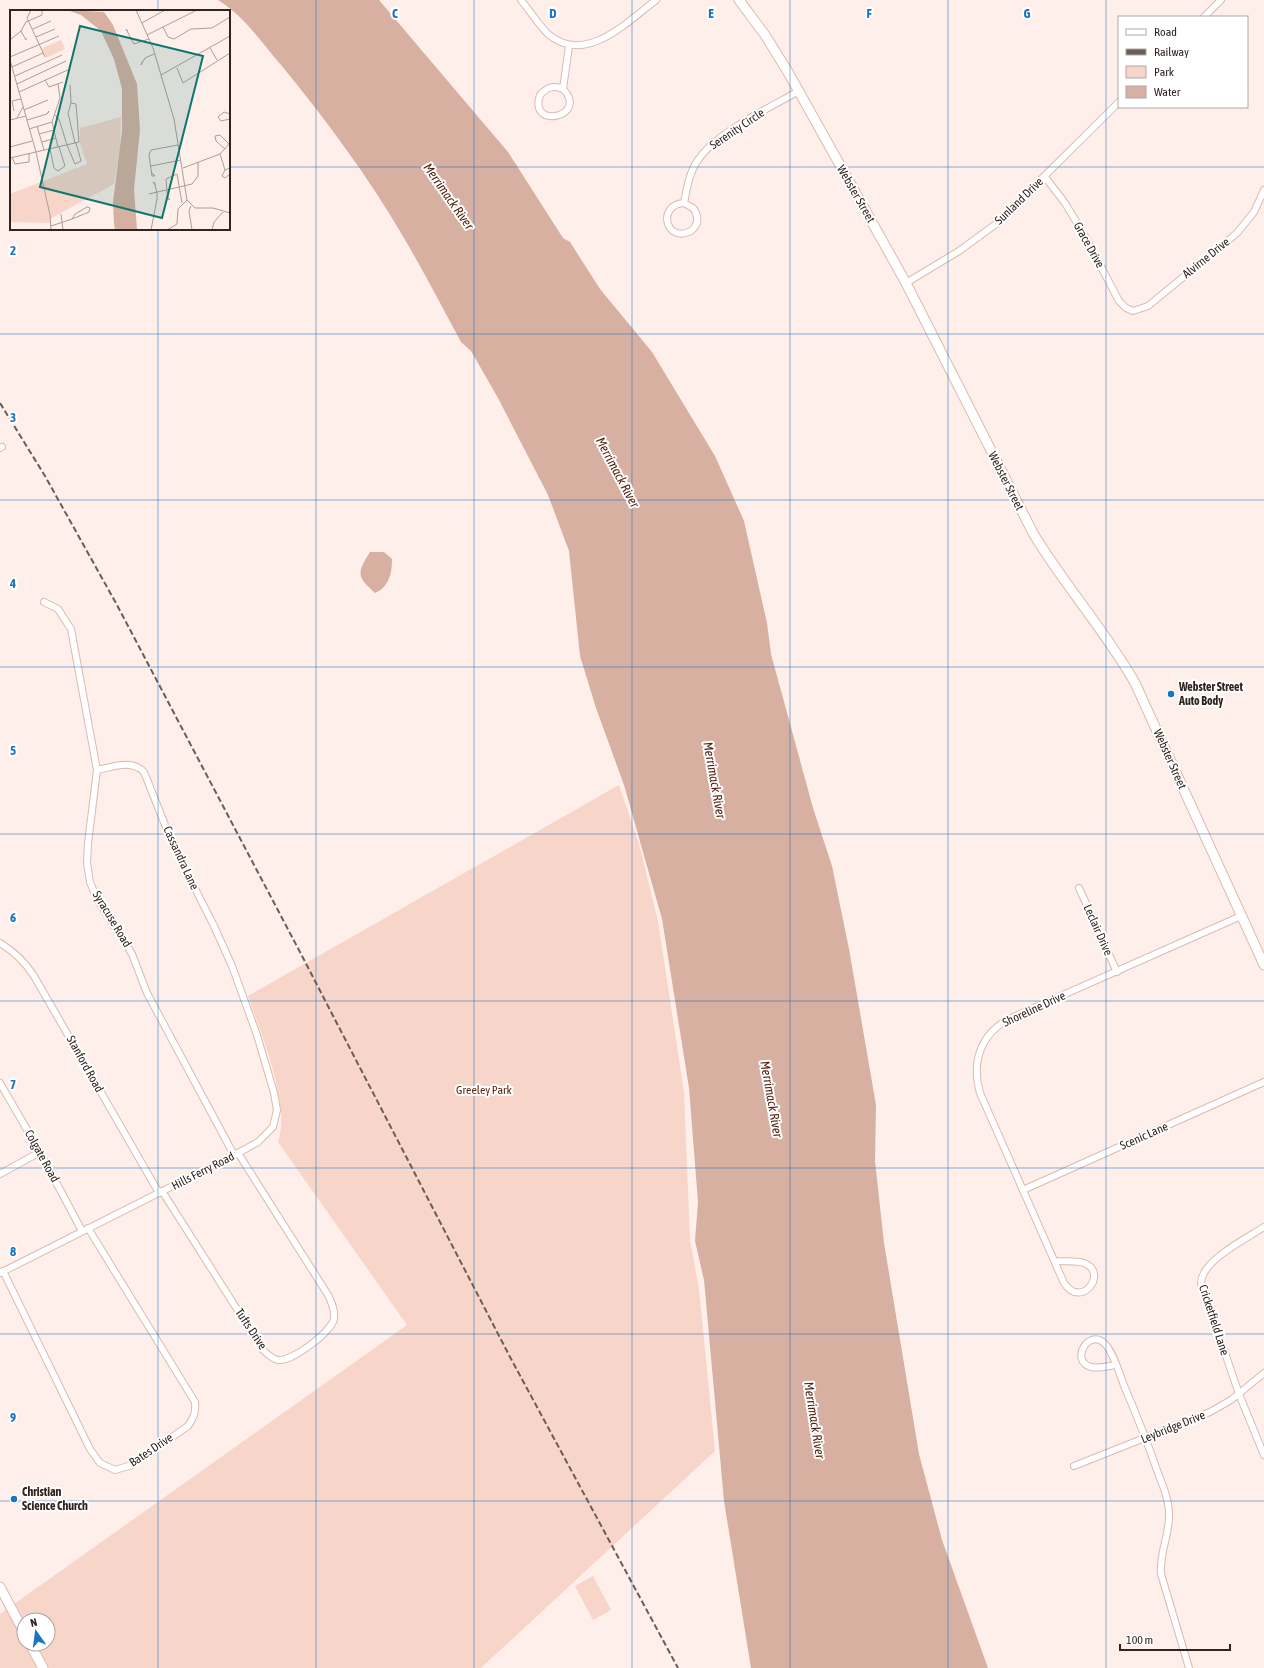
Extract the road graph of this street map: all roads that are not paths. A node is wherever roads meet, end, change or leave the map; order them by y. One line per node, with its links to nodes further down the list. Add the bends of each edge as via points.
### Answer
1 (521, 0): 6 (street, via 548,34)
2 (656, 0): 6 (street, via 616,31 589,44)
3 (739, 0): 8 (main road, Webster Street, via 765,35)
4 (1221, 0): 5 (street)
5 (1205, 16)
6 (569, 46): 7 (street)
7 (563, 89): 7 (street, via 548,88 540,95 539,105 544,114 558,117 566,111 569,107 569,97)
8 (799, 91): 12 (street, Serenity Circle, via 730,131 709,147 694,167); 13 (main road, Webster Street)
9 (1118, 103): 10 (street, Sunland Drive)
10 (1045, 176): 13 (street, Sunland Drive, via 980,237); 14 (street, Grace Drive, via 1086,238 1119,301)
11 (1264, 190): 14 (street, Alvirne Drive, via 1254,212 1237,232 1148,306)
12 (684, 203): 12 (street, via 674,205 667,217 672,230 681,234 695,228 698,217 693,208)
13 (906, 283): 18 (main road, Webster Street, via 1033,534 1108,639 1135,683)
14 (1133, 311)
15 (44, 602): 16 (street, Syracuse Road, via 58,609 71,629)
16 (97, 770): 22 (street, Cassandra Lane, via 130,764 138,766 144,772 173,845 214,926); 26 (street, Syracuse Road, via 88,843 87,863 90,882 132,954 147,993)
17 (1079, 888): 21 (street, Leclair Drive)
18 (1241, 916): 20 (main road, Webster Street); 21 (street, Shoreline Drive)
19 (0, 943): 29 (street, Stanford Road, via 24,961 34,976)
20 (1264, 965)
21 (1117, 972): 28 (street, Shoreline Drive, via 1002,1023 993,1030 980,1049 976,1070 980,1093)
22 (240, 990): 26 (street, Hills Ferry Road, via 259,1042 277,1110 273,1127 268,1134)
23 (1264, 1082): 28 (street, Scenic Lane)
24 (0, 1083): 25 (street, Colgate Road)
25 (40, 1152): 27 (street); 31 (street, Colgate Road)
26 (236, 1154): 29 (street, Hills Ferry Road); 29 (street, Tufts Drive, via 328,1295 334,1311 334,1320 323,1335 295,1355 278,1360 263,1350)
27 (0, 1174)
28 (1023, 1190): 32 (street, Shoreline Drive)
29 (161, 1192): 31 (street, Hills Ferry Road)
30 (1264, 1227): 36 (street, Cricketfield Lane, via 1214,1260 1201,1279 1203,1292)
31 (85, 1230): 33 (street, Hills Ferry Road); 33 (street, Bates Drive, via 195,1402 196,1410 188,1426 132,1465 115,1470 100,1462 90,1449)
32 (1055, 1262): 32 (street, Shoreline Drive, via 1084,1263 1092,1269 1093,1283 1082,1292 1071,1291 1064,1283)
33 (2, 1272)
34 (1116, 1366): 34 (street, via 1089,1366 1082,1359 1084,1346 1091,1340 1104,1342); 37 (street)
35 (1264, 1373): 36 (street, Leybridge Drive)
36 (1239, 1394): 37 (street, Leybridge Drive, via 1210,1412); 38 (street)
37 (1146, 1437): 40 (street, Leybridge Drive); 45 (street, via 1169,1513 1161,1561 1162,1581)
38 (1263, 1448): 39 (street)
39 (1264, 1456)
40 (1074, 1466)
41 (0, 1587): 42 (main road)
42 (16, 1617)
43 (34, 1652): 44 (main road)
44 (42, 1668)
45 (1189, 1668)

